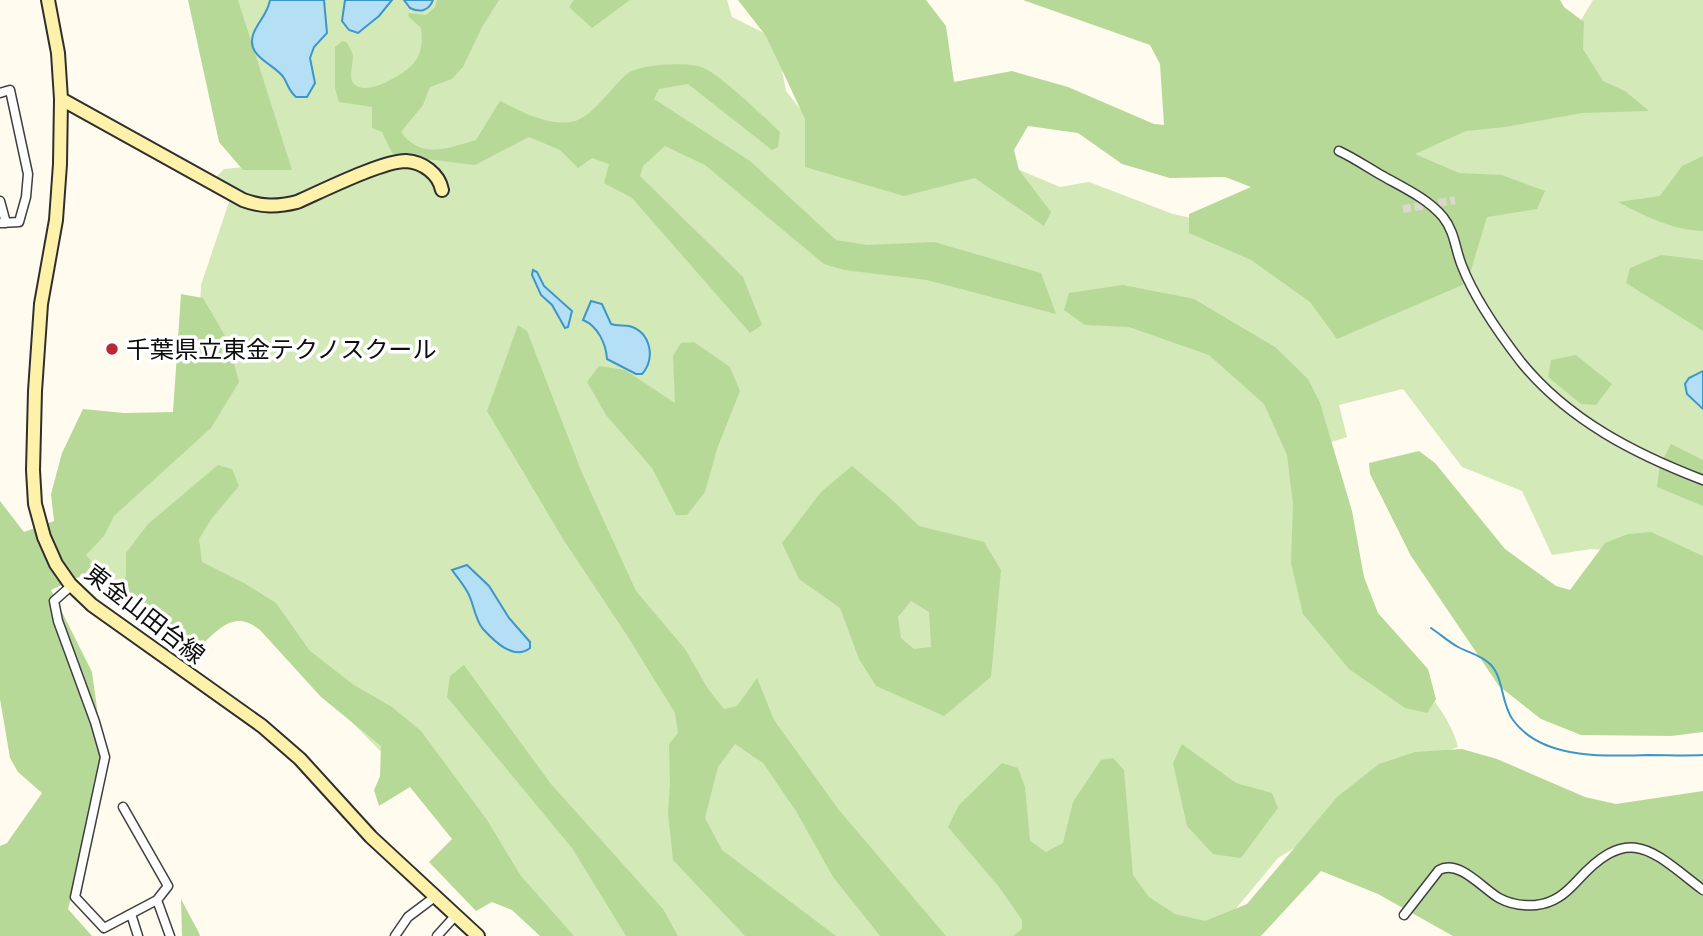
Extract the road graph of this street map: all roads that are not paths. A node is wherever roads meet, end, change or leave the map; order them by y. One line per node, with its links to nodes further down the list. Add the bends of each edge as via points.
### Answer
1 (48, 0): 3 (main road, 東金山田台線)
2 (0, 93): 7 (street, via 10,90 28,174 19,222)
3 (61, 99): 5 (main road, via 259,206 297,202 384,165 406,161 433,173); 9 (main road, 東金山田台線, via 56,220 41,304 33,470 35,504 44,537)
4 (1339, 151): 8 (street, via 1411,191 1445,219 1462,267 1494,324 1548,391 1624,445)
5 (442, 190)
6 (0, 201): 7 (street)
7 (3, 223)
8 (1703, 481)
9 (71, 586): 12 (main road, 東金山田台線, via 281,742); 14 (street, via 54,601 105,757 75,897 104,928)
10 (123, 807): 13 (street, via 168,887)
11 (1703, 890): 16 (street, via 1655,854 1623,847 1601,856 1568,892 1538,905 1501,900 1454,867 1444,867)
12 (436, 896): 15 (main road, 東金山田台線); 20 (street, via 408,917)
13 (157, 900): 14 (street); 19 (street)
14 (131, 914): 18 (street)
15 (456, 915): 17 (main road, 東金山田台線); 21 (street)
16 (1404, 915)
17 (475, 935)
18 (138, 936)
19 (170, 936)
20 (395, 936)
21 (437, 936)

